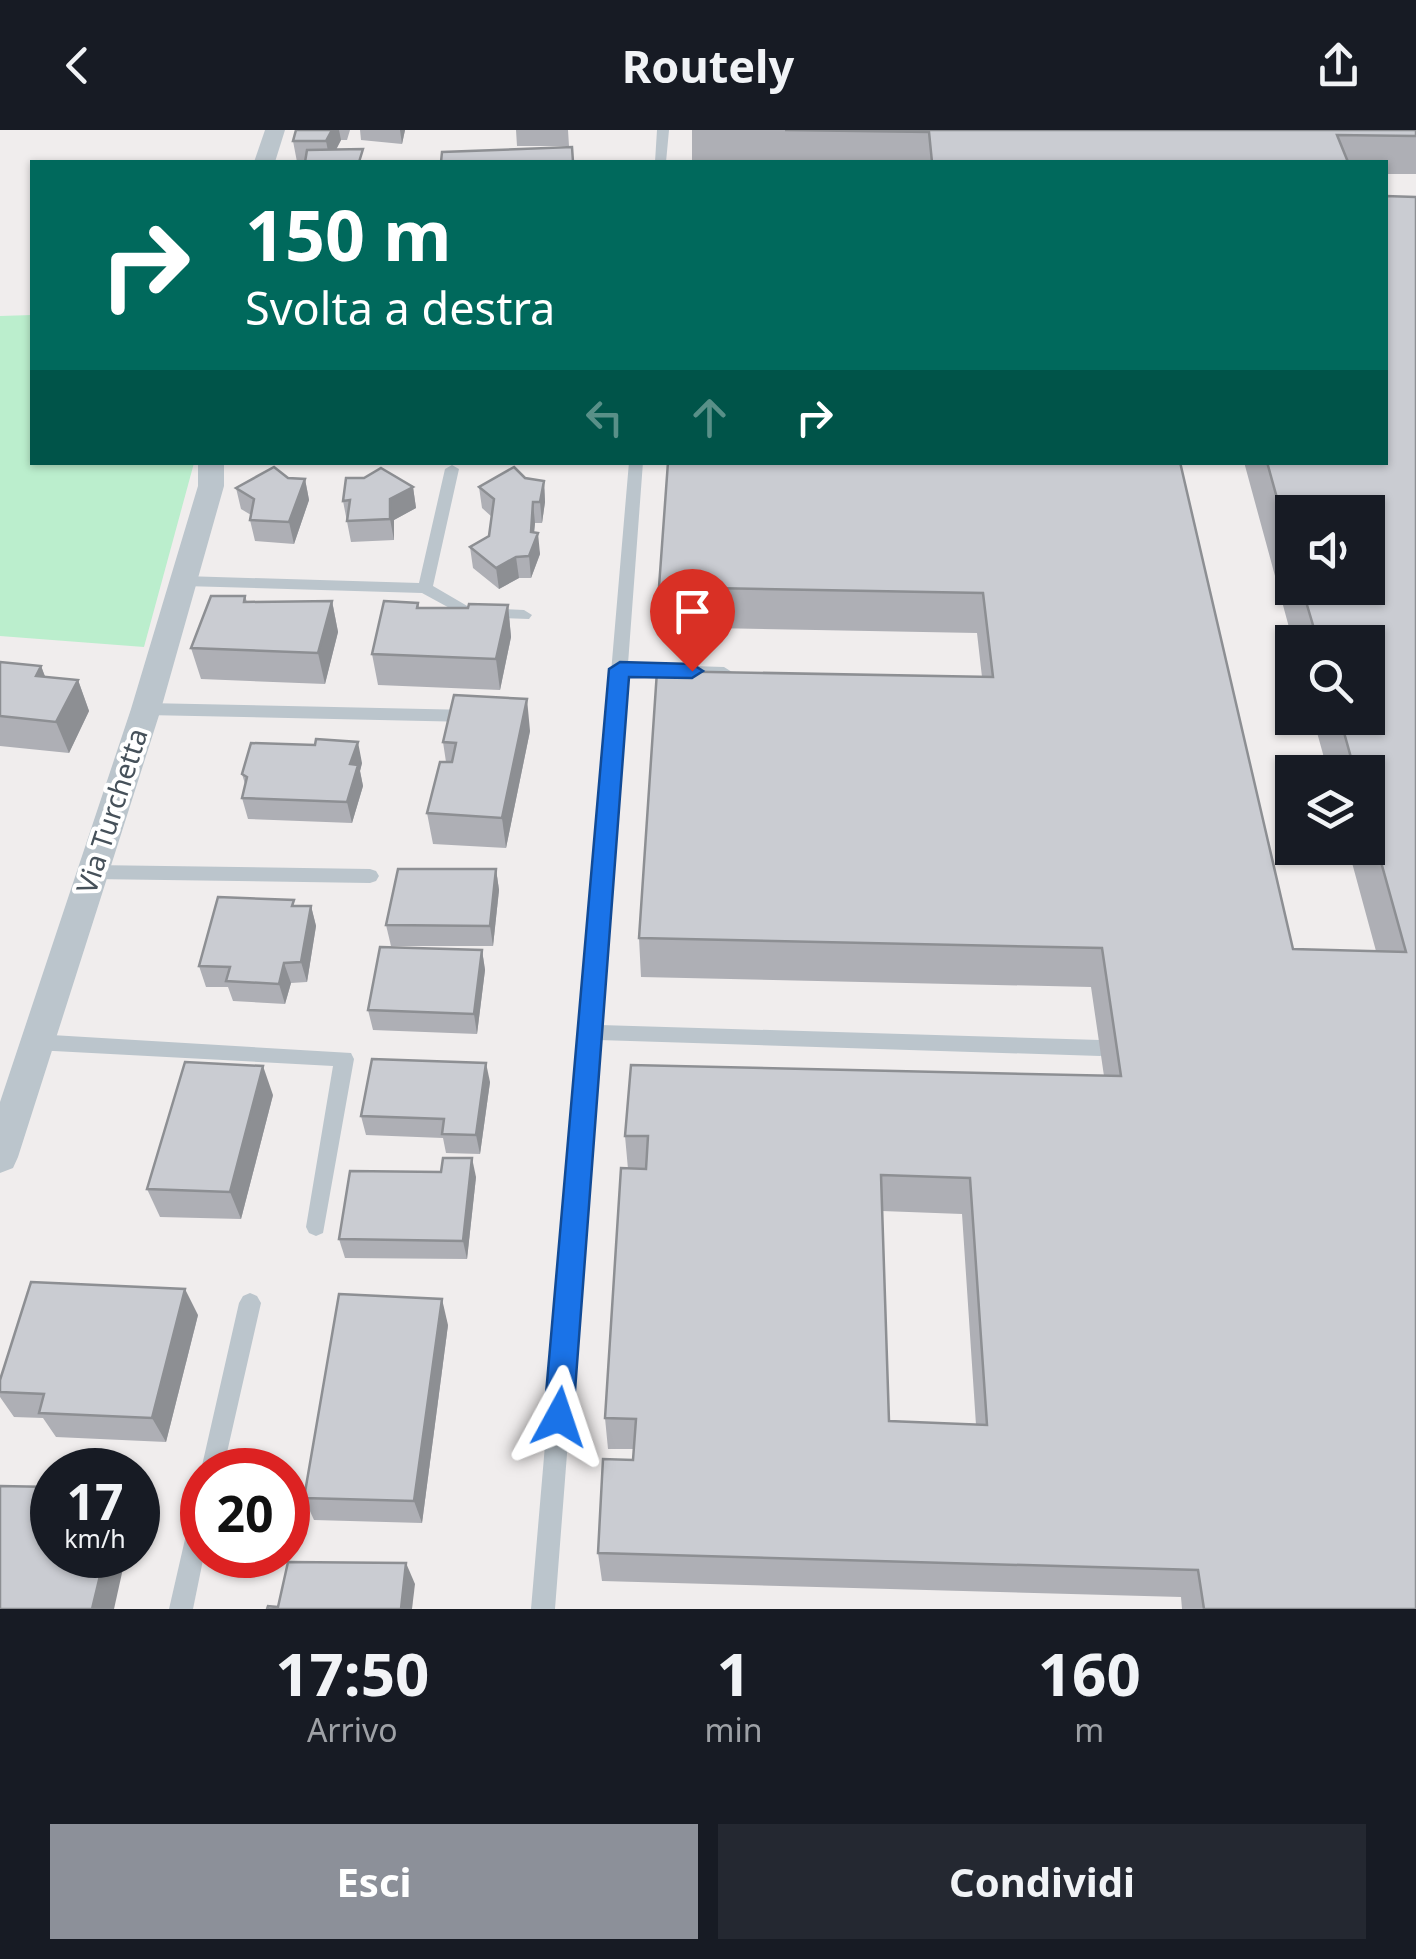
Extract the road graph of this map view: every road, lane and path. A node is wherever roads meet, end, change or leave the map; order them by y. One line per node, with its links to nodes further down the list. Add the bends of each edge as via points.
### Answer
1 (275, 130): 3 (street)
2 (663, 130): 4 (lane)
3 (266, 160)
4 (660, 160)
5 (211, 465): 8 (street, Via Turchetta)
6 (636, 465): 11 (lane)
7 (452, 469): 9 (lane)
8 (184, 582): 9 (lane); 13 (street, Via Turchetta)
9 (425, 588): 10 (lane, via 466,612)
10 (524, 615)
11 (620, 669): 12 (lane); 17 (lane)
12 (734, 672)
13 (146, 709): 14 (lane); 15 (street, Via Turchetta)
14 (481, 716)
15 (92, 872): 16 (lane); 18 (street, Via Turchetta)
16 (370, 876)
17 (590, 1032): 19 (lane); 26 (lane)
18 (35, 1042): 20 (street, Via Turchetta); 21 (lane, via 344,1058)
19 (1100, 1048)
20 (0, 1157)
21 (316, 1227)
22 (250, 1303): 23 (lane)
23 (217, 1448)
24 (188, 1578): 25 (lane)
25 (181, 1609)
26 (543, 1609)

